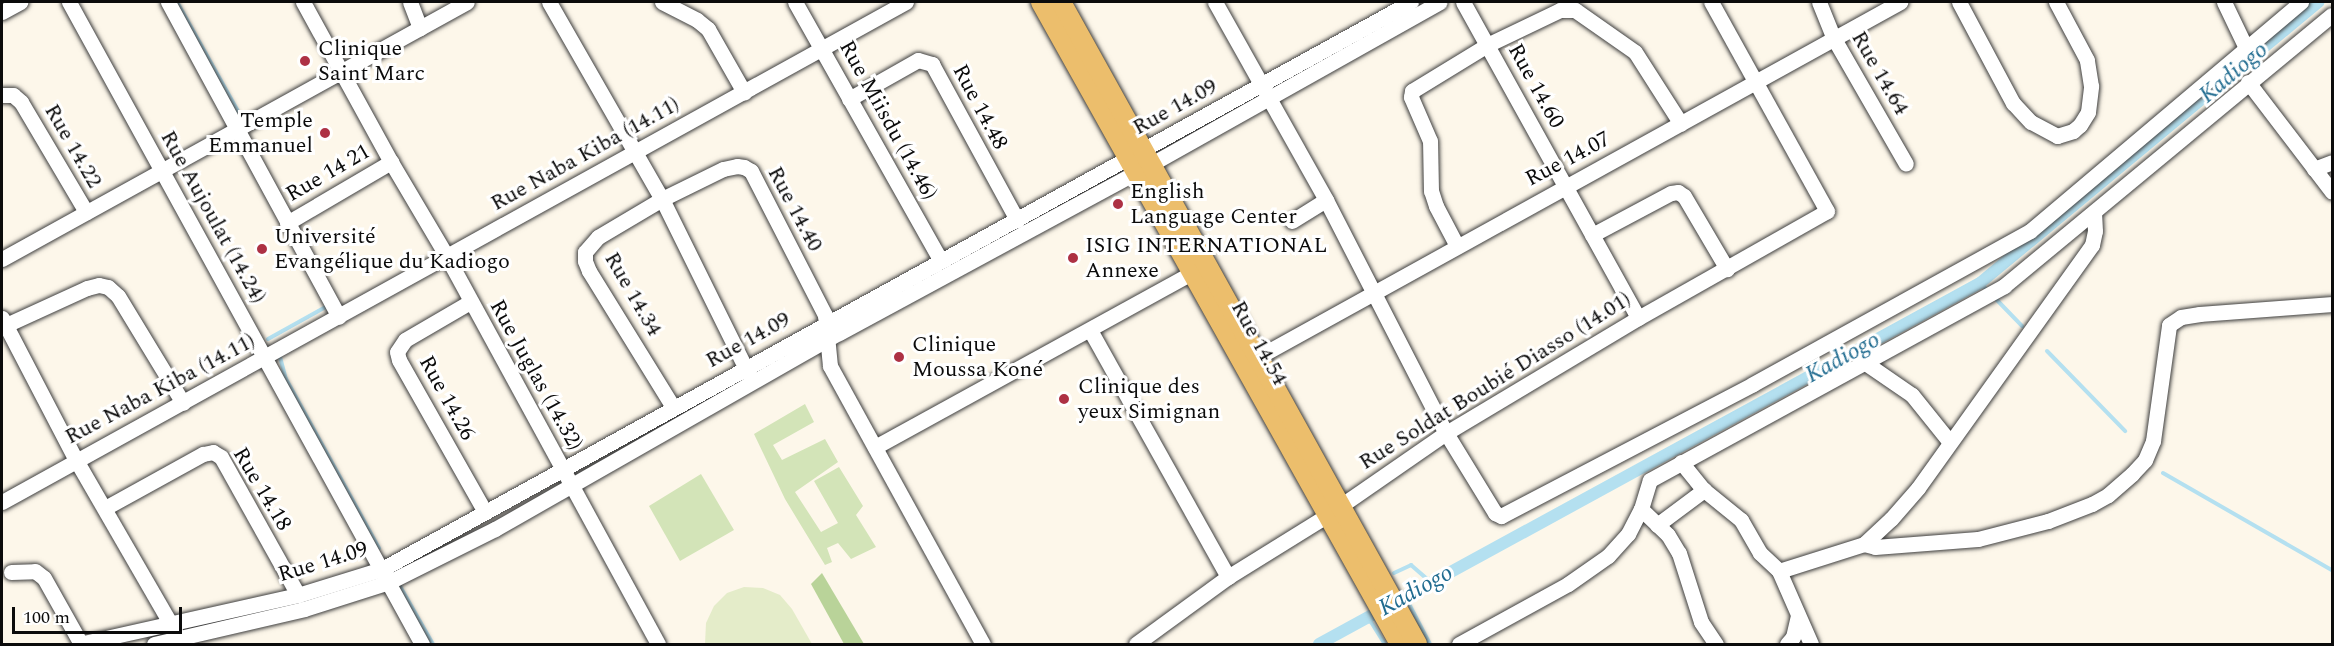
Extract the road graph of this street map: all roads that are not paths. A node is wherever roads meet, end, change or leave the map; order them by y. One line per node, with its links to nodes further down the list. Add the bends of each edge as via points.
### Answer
1 (21, 2): 24 (street)
2 (69, 2): 45 (street, Rue Aujoulat (14.24))
3 (168, 2): 39 (street)
4 (303, 2): 31 (street, Rue Juglas (14.32))
5 (410, 2): 26 (street)
6 (467, 2): 26 (street)
7 (549, 2): 40 (street)
8 (662, 2): 35 (street, via 708,29)
9 (795, 2): 29 (street, Rue Miisdu (14.46))
10 (906, 2): 29 (street, Rue Naba Kiba (14.11))
11 (1041, 2): 41 (main road, Rue 14.54)
12 (1061, 2): 41 (main road)
13 (1215, 2): 34 (street)
14 (1411, 2): 34 (street, Rue 14.09)
15 (1440, 2): 34 (street, Rue 14.09)
16 (1463, 2): 28 (street, Rue 14.60)
17 (1711, 2): 32 (street)
18 (1819, 2): 27 (street, Rue 14.64)
19 (1900, 2): 27 (street, Rue 14.07)
20 (1959, 2): 21 (street, via 2013,103 2043,130 2057,136 2073,131 2088,112 2091,86 2088,60)
21 (2056, 2)
22 (2224, 2): 30 (street)
23 (2301, 2): 30 (street)
24 (2, 12)
25 (2332, 15): 33 (street)
26 (420, 28): 31 (street)
27 (1833, 37): 32 (street, Rue 14.07); 44 (street, Rue 14.64)
28 (1487, 45): 38 (street, via 1560,10 1575,10 1635,52); 47 (street, Rue 14.60); 57 (street, via 1412,91 1411,97 1430,141 1431,190)
29 (822, 49): 35 (street, Rue Naba Kiba (14.11)); 37 (street, Rue Miisdu (14.46))
30 (2247, 50): 79 (street, via 2030,231 1508,514 1495,513)
31 (341, 72): 39 (street); 42 (street, Rue Juglas (14.32))
32 (1755, 82): 38 (street, Rue 14.07); 61 (street, Rue Soldat Boubié Diasso (14.01), via 1827,212)
33 (2248, 82): 46 (street); 52 (street)
34 (1266, 91): 41 (street, Rue 14.09); 50 (street)
35 (744, 92): 40 (street, Rue Naba Kiba (14.11))
36 (2, 95): 51 (street, Rue 14.22, via 13,95 21,102)
37 (849, 99): 53 (street, Rue 14.48, via 918,60 932,64); 60 (street, Rue Miisdu (14.46))
38 (1681, 124): 47 (street, Rue 14.07)
39 (235, 129): 45 (street); 55 (street)
40 (636, 152): 49 (street); 58 (street, Rue Naba Kiba (14.11))
41 (1140, 161): 53 (street, Rue 14.09); 62 (main road, Rue 14.54); 71 (street, Rue 14.09); 72 (main road)
42 (391, 162): 55 (street, Rue 14 21); 58 (street, Rue Juglas (14.32))
43 (2332, 162): 46 (street)
44 (1906, 164)
45 (162, 169): 51 (street); 73 (street, Rue Aujoulat (14.24))
46 (2314, 169): 48 (street)
47 (1565, 185): 56 (street, Rue 14.60); 57 (street, Rue 14.07)
48 (2332, 192)
49 (662, 199): 69 (street, Rue 14.40, via 729,167 752,171); 75 (street); 78 (street, Rue 14.34, via 598,237 585,252 585,261)
50 (1326, 200): 54 (street); 63 (street)
51 (86, 212): 59 (street)
52 (2094, 213): 74 (street, via 2004,286); 80 (street, via 2092,245)
53 (1017, 220): 60 (street, Rue 14.09)
54 (1292, 220)
55 (287, 223): 66 (street)
56 (1592, 235): 61 (street, via 1678,192); 67 (street, Rue 14.60)
57 (1457, 246): 63 (street, Rue 14.07)
58 (446, 255): 64 (street, Rue Juglas (14.32)); 66 (street, Rue Naba Kiba (14.11))
59 (2, 259)
60 (941, 261): 69 (street, Rue 14.09)
61 (1727, 269): 67 (street, Rue Soldat Boubié Diasso (14.01))
62 (1193, 272): 70 (street); 90 (main road, Rue 14.54)
63 (1375, 292): 72 (street, Rue 14.07); 79 (street)
64 (470, 302): 84 (street, Rue Juglas (14.32)); 91 (street, Rue 14.26, via 405,340 397,352)
65 (2332, 304): 93 (street, via 2200,314 2181,317 2169,325 2153,441 2145,460 2092,504 2048,521 1978,539 1875,547)
66 (339, 317): 73 (street, Rue Naba Kiba (14.11))
67 (1638, 318): 79 (street, Rue Soldat Boubié Diasso (14.01))
68 (4, 322): 77 (street, via 87,288 108,287 118,296); 82 (street)
69 (827, 323): 71 (street); 75 (street, Rue 14.09)
70 (1090, 330): 81 (street); 97 (street)
71 (827, 340): 76 (street, Rue 14.09); 81 (street, via 830,366)
72 (1258, 357): 90 (main road)
73 (265, 358): 77 (street, Rue Naba Kiba (14.11)); 96 (street, Rue Aujoulat (14.24))
74 (1864, 362): 80 (street, via 1912,395); 83 (street)
75 (745, 368): 76 (street); 78 (street, Rue 14.09)
76 (754, 383): 85 (street, Rue 14.09)
77 (183, 403): 82 (street, Rue Naba Kiba (14.11))
78 (673, 407): 84 (street, Rue 14.09)
79 (1446, 433): 90 (street, Rue Soldat Boubié Diasso (14.01))
80 (1949, 441): 93 (street, via 1918,488)
81 (875, 447): 106 (street)
82 (76, 460): 87 (street, Rue Naba Kiba (14.11)); 88 (street)
83 (1682, 462): 86 (street); 89 (street, via 1650,480)
84 (561, 469): 85 (street, Rue Juglas (14.32)); 91 (street, Rue 14.09)
85 (571, 485): 96 (street, Rue 14.09, via 495,529); 105 (street, Rue Juglas (14.32))
86 (1704, 490): 92 (street); 94 (street, via 1741,520 1760,553)
87 (2, 502)
88 (105, 508): 98 (street, Rue 14.18, via 213,452 221,457); 101 (street)
89 (1641, 509): 92 (street); 110 (street, via 1628,534 1608,556 1568,584)
90 (1333, 511): 97 (street, Rue Soldat Boubié Diasso (14.01)); 99 (main road, Rue 14.54)
91 (485, 512): 96 (street, Rue 14.09)
92 (1657, 525): 111 (street, via 1679,553 1701,622)
93 (1864, 544): 94 (street)
94 (1779, 571): 100 (street)
95 (11, 572): 102 (street, via 35,571 44,578)
96 (386, 575): 98 (street, Rue 14.09); 101 (street, Rue 14.09, via 304,609); 104 (street, Rue Aujoulat (14.24))
97 (1228, 577): 107 (street, Rue Soldat Boubié Diasso (14.01))
98 (298, 595): 101 (street, Rue 14.09)
99 (1392, 615): 108 (main road, Rue 14.54); 109 (main road, Rue 14.54)
100 (1798, 616): 112 (street); 113 (street)
101 (178, 636): 102 (street, Rue 14.09); 103 (street, Rue 14.09)
102 (80, 644)
103 (154, 645)
104 (422, 645)
105 (658, 645)
106 (983, 645)
107 (1136, 645)
108 (1400, 645)
109 (1417, 645)
110 (1459, 645)
111 (1716, 645)
112 (1787, 645)
113 (1811, 645)

